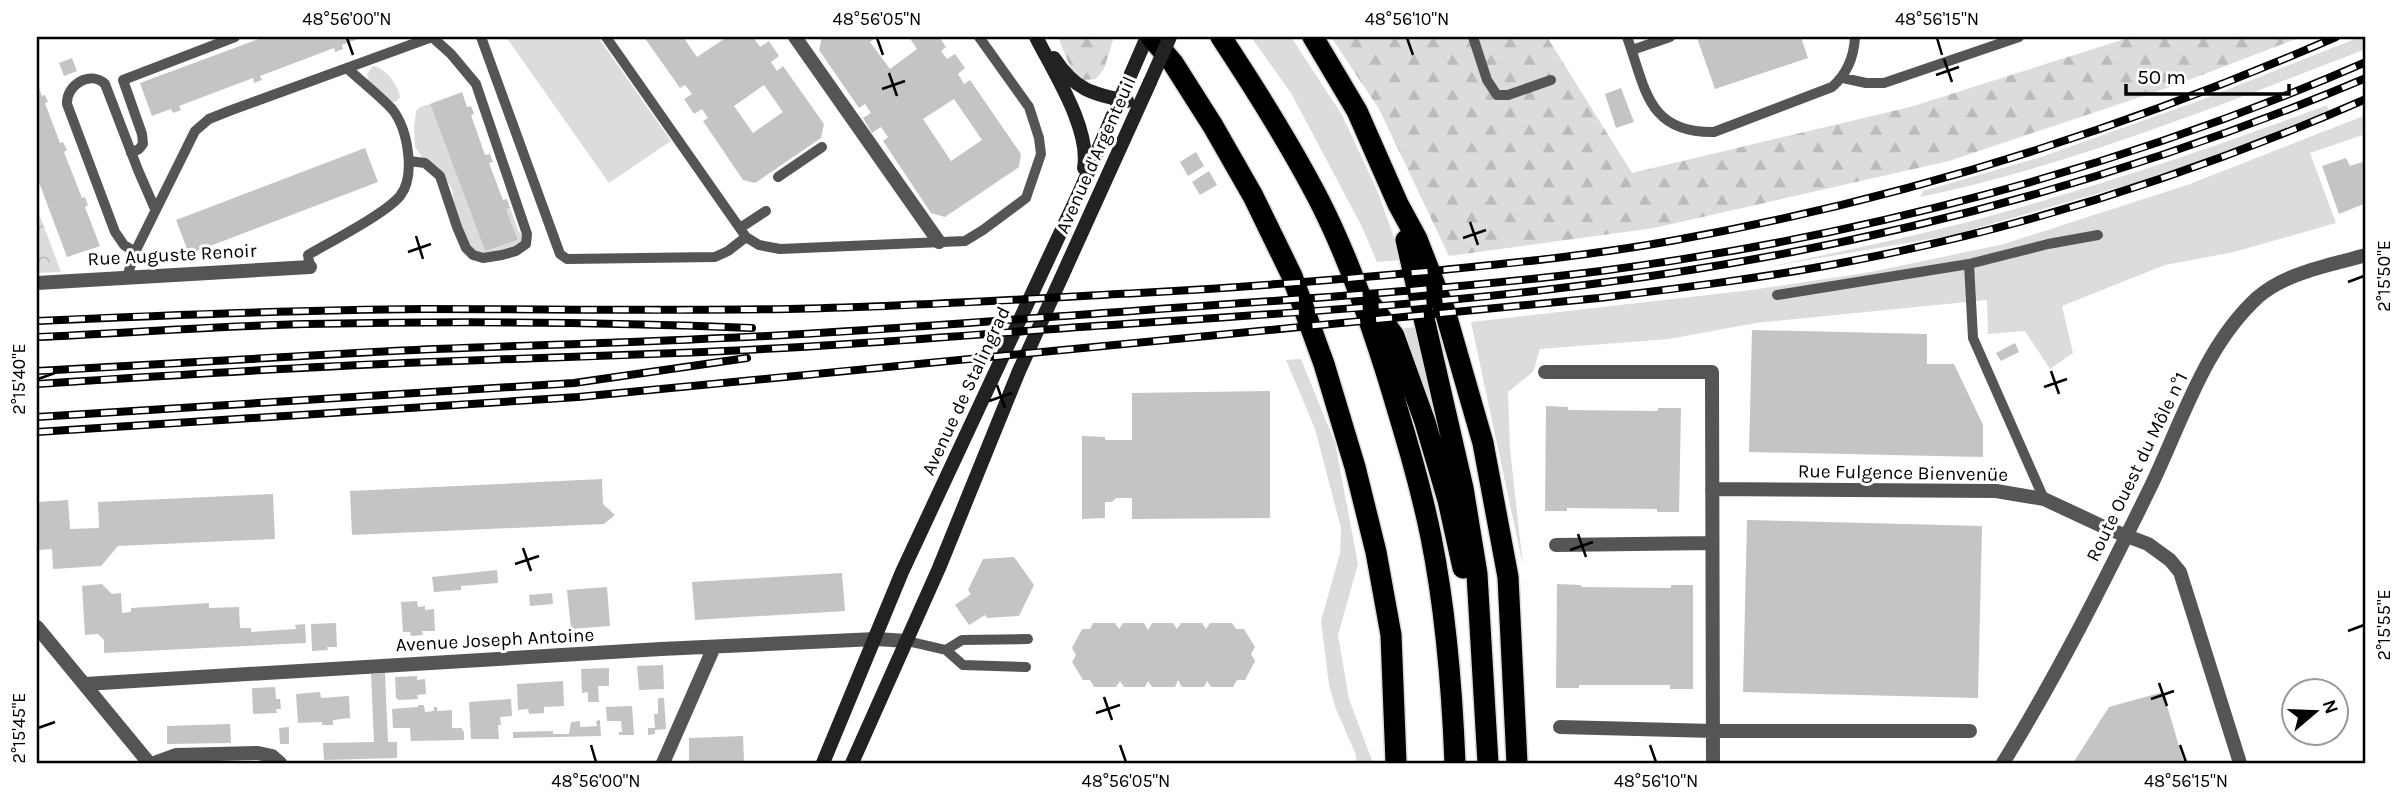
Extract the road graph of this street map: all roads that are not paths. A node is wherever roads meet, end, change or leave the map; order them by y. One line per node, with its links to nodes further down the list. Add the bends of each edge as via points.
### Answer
1 (235, 37): 23 (lane, via 123,80 142,134 143,144)
2 (481, 37): 30 (lane, via 561,254 567,258 715,257)
3 (606, 37): 30 (lane)
4 (795, 37): 32 (street)
5 (979, 37): 32 (lane, via 1029,107 1041,155 1026,198 965,241)
6 (1038, 37): 20 (main road, via 1063,72 1088,92); 26 (main road, via 1079,127 1086,157)
7 (1149, 37): 20 (main road, Avenue de Stalingrad); 65 (highway, via 1173,63 1253,195 1292,276 1324,364 1355,467 1389,623)
8 (1170, 37): 21 (main road, Avenue d'Argenteuil, bridge)
9 (1221, 37): 39 (highway, via 1261,96 1320,201)
10 (1313, 37): 27 (highway, via 1357,111)
11 (1473, 37): 19 (lane, via 1487,80 1497,95)
12 (1627, 37): 16 (lane)
13 (1670, 37): 16 (lane)
14 (1855, 37): 18 (lane)
15 (2019, 37): 18 (lane, via 1884,83)
16 (1632, 50): 18 (lane, via 1659,116 1696,132 1714,132 1819,93)
17 (348, 69): 24 (lane, via 393,110); 24 (lane, via 432,37 451,54 476,84 527,234 526,244 502,256 473,255 457,227 440,176 425,163); 28 (lane, via 201,125)
18 (1843, 78)
19 (1551, 80)
20 (1119, 99): 21 (main road); 26 (main road, Avenue de Stalingrad)
21 (1140, 103): 40 (main road, Avenue d'Argenteuil)
22 (822, 147): 25 (lane)
23 (131, 153): 28 (lane); 33 (lane, via 105,84 92,78 74,84 67,104 115,232)
24 (409, 161): 36 (lane, via 400,196 308,255)
25 (778, 177)
26 (1079, 193): 49 (main road, Avenue de Stalingrad, via 902,572)
27 (1398, 204): 56 (highway, via 1463,488 1477,574); 68 (highway, via 1445,311 1483,443 1508,577)
28 (155, 209): 33 (lane)
29 (766, 211): 30 (lane)
30 (743, 233): 32 (lane, via 760,245 780,249)
31 (2098, 235): 35 (lane)
32 (939, 242)
33 (135, 252): 37 (lane)
34 (2366, 255): 45 (street, Route Ouest du Môle n°1, via 2280,283 2260,296 2228,329)
35 (1969, 264): 41 (lane); 44 (lane, via 1973,338)
36 (310, 267): 37 (street, Rue Auguste Renoir)
37 (127, 277): 38 (street, Rue Auguste Renoir)
38 (37, 283)
39 (1356, 285): 56 (highway, via 1394,336 1425,422 1465,579); 66 (highway, via 1411,455 1431,537 1447,638)
40 (1058, 288): 51 (main road, Avenue de Stalingrad)
41 (1777, 295)
42 (1545, 372): 43 (street, via 1712,372)
43 (1712, 489): 44 (street, Rue Fulgence Bienvenüe, via 1996,491); 46 (street)
44 (2044, 499): 45 (street, Rue Fulgence Bienvenüe)
45 (2127, 535): 70 (street, Route Ouest du Môle n°1); 71 (street, Rue Fulgence Bienvenüe, via 2148,544 2180,572)
46 (1712, 543): 47 (street); 58 (street)
47 (1556, 545)
48 (37, 627): 55 (street)
49 (876, 639): 51 (street, Avenue Joseph Antoine); 52 (street, Avenue Joseph Antoine); 63 (main road, Avenue de Stalingrad)
50 (1028, 639): 53 (lane, via 962,640)
51 (907, 641): 53 (lane); 64 (main road, Avenue de Stalingrad)
52 (714, 647): 55 (street, Avenue Joseph Antoine); 62 (street)
53 (946, 650): 54 (lane, via 963,665)
54 (1026, 667)
55 (85, 684): 60 (street)
56 (1487, 723): 67 (highway)
57 (1560, 727): 58 (street)
58 (1713, 731): 59 (street); 69 (street)
59 (1970, 731)
60 (151, 763): 61 (street, via 176,755 258,753)
61 (280, 763)
62 (663, 763)
63 (823, 763)
64 (852, 763)
65 (1396, 763)
66 (1455, 763)
67 (1488, 763)
68 (1517, 763)
69 (1713, 763)
70 (2003, 763)
71 (2240, 763)

